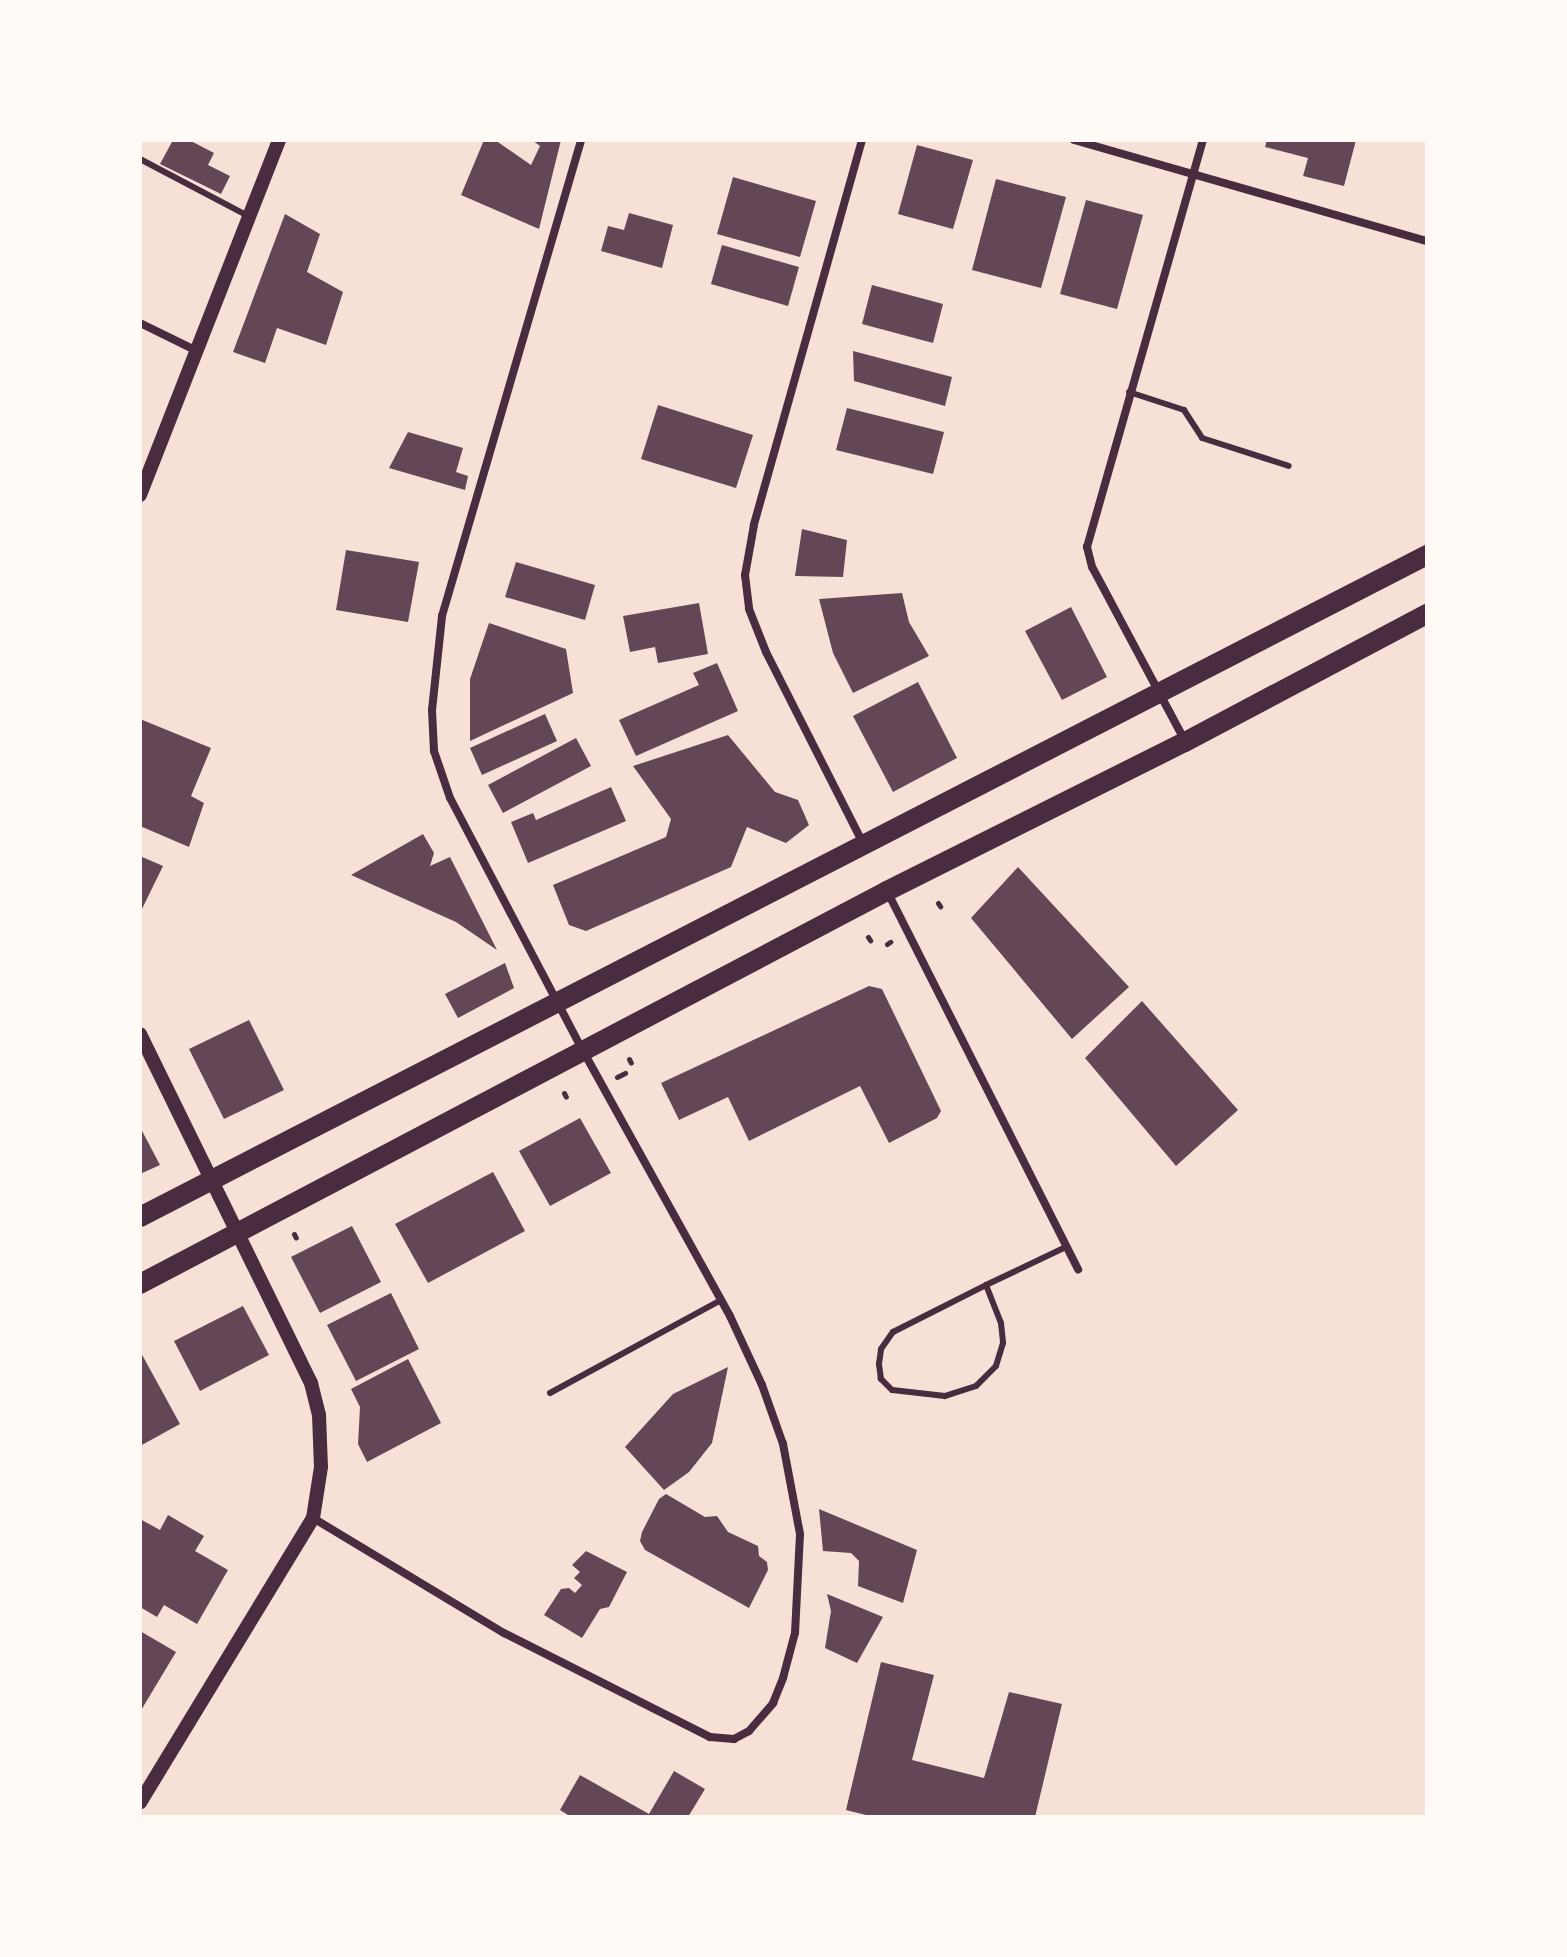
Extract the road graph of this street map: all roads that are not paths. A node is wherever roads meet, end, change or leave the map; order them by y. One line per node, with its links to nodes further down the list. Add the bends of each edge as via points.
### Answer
1 (279, 140): 8 (street)
2 (581, 140): 21 (street, via 442,616 432,710 434,751 450,798)
3 (862, 140): 19 (street, via 754,525 745,575 749,609 766,652)
4 (1074, 140): 7 (street)
5 (1203, 140): 7 (street)
6 (140, 159): 8 (lane)
7 (1193, 174): 9 (street); 12 (street)
8 (248, 216): 11 (street)
9 (1427, 241)
10 (140, 323): 11 (street)
11 (195, 350): 14 (street)
12 (1129, 392): 13 (lane, via 1184,410 1202,438); 17 (street, via 1087,547 1092,567)
13 (1289, 466)
14 (140, 495)
15 (1427, 555): 17 (main road)
16 (1427, 614): 18 (main road)
17 (1160, 694): 18 (street); 19 (main road)
18 (1185, 742): 20 (main road)
19 (864, 846): 21 (main road)
20 (887, 891): 23 (main road); 27 (street)
21 (557, 1002): 23 (street); 24 (main road)
22 (140, 1034): 24 (street)
23 (584, 1053): 26 (main road); 31 (street)
24 (210, 1180): 25 (main road); 26 (street)
25 (140, 1217)
26 (236, 1235): 29 (main road); 33 (street, via 311,1383 319,1415 321,1467)
27 (1066, 1247): 28 (street); 30 (lane)
28 (1078, 1269)
29 (140, 1284)
30 (986, 1285): 30 (lane, via 893,1332 881,1349 881,1379 892,1390 945,1396 976,1386 996,1366 1003,1343)
31 (721, 1300): 32 (lane); 33 (street, via 762,1385 783,1444 800,1534 795,1633 773,1703 749,1731 734,1739 710,1737 504,1633)
32 (550, 1393)
33 (313, 1518): 34 (street)
34 (140, 1803)

